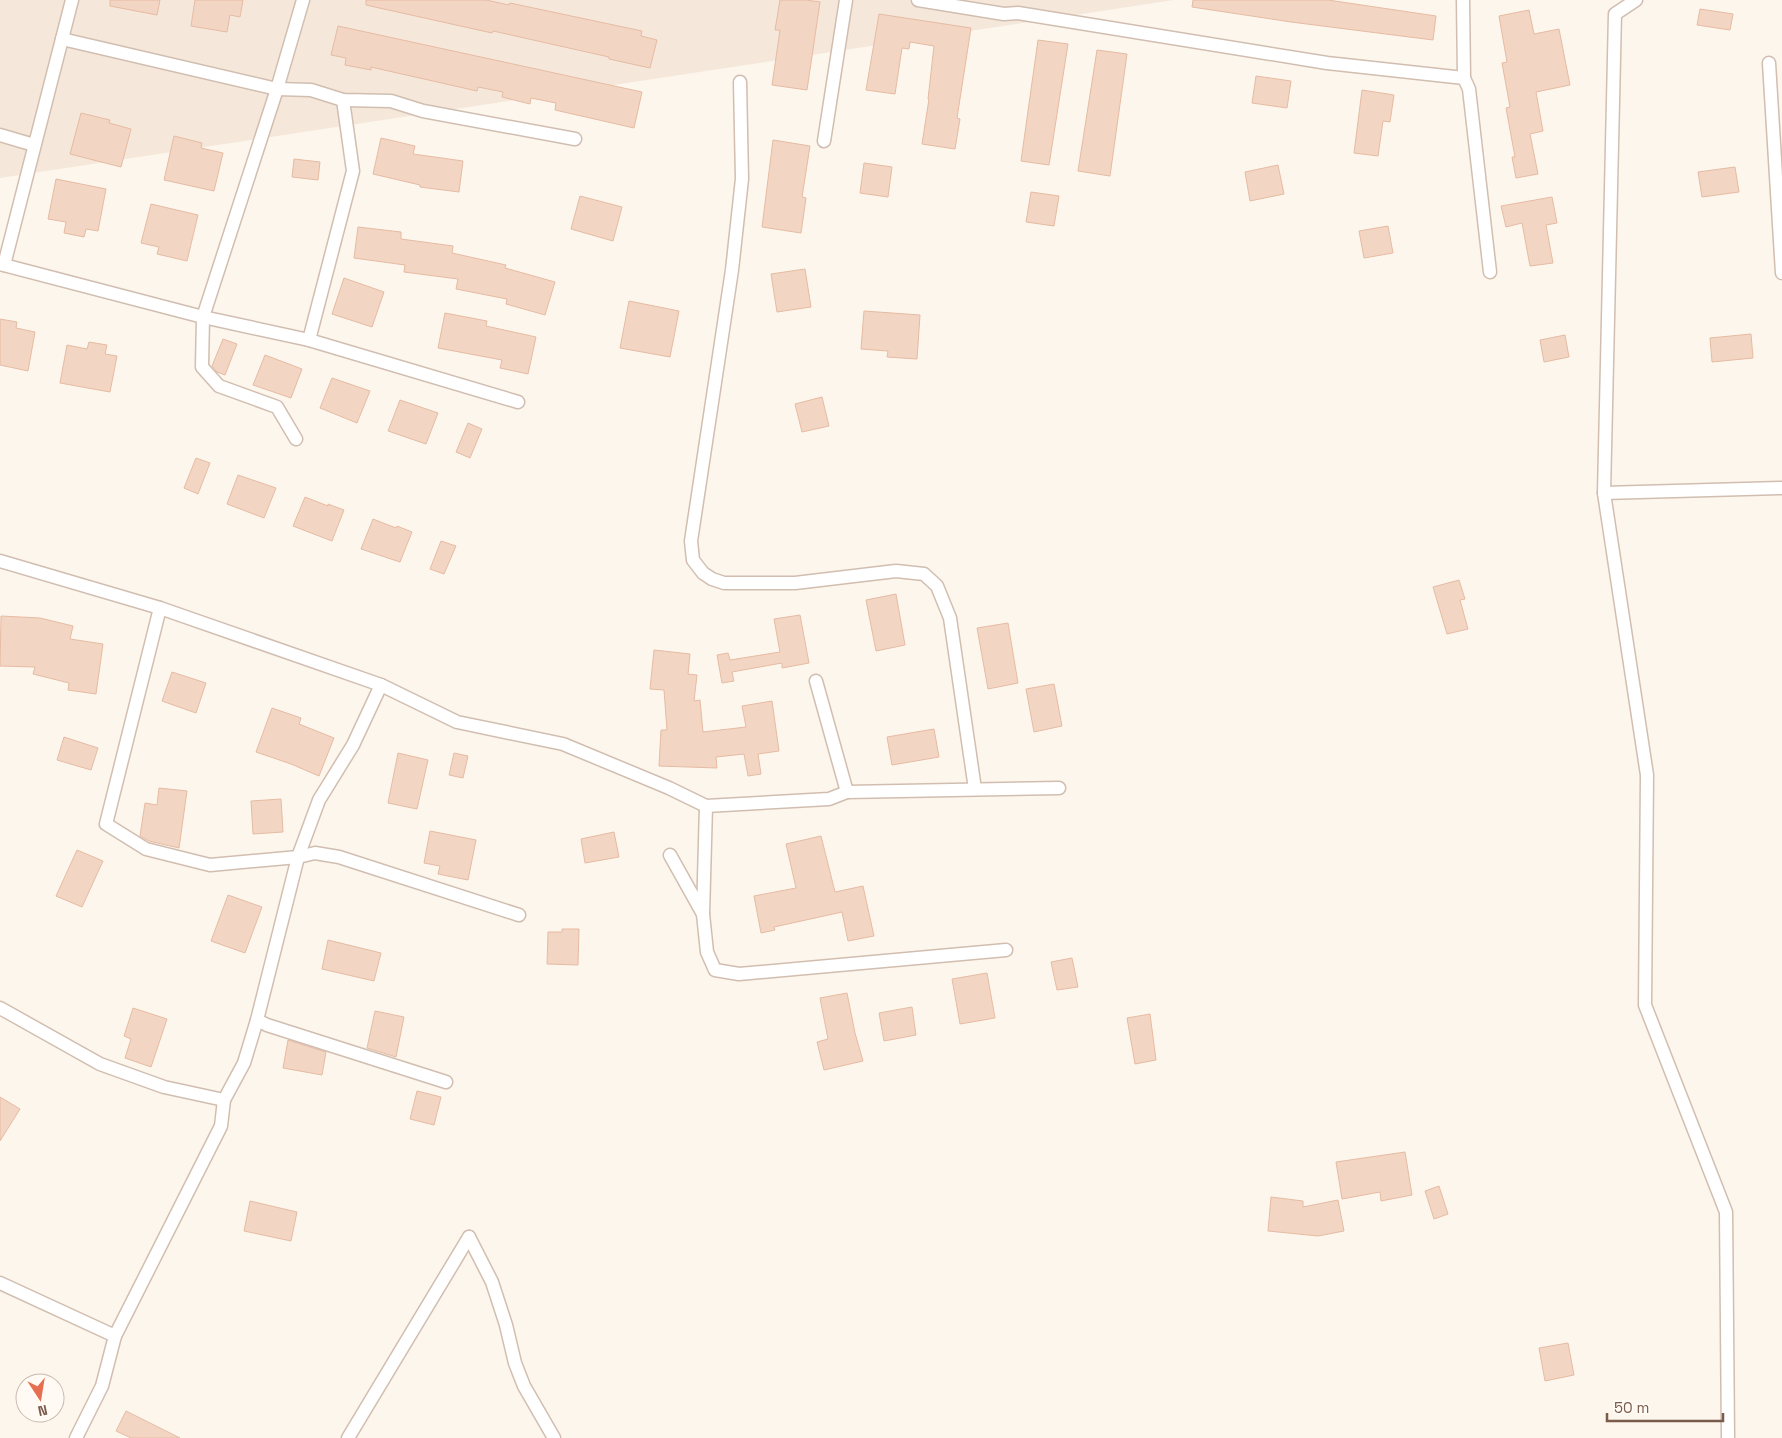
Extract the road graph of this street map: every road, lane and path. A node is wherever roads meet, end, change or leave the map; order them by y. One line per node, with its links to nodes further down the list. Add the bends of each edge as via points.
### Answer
1 (72, 0): 7 (street)
2 (303, 0): 11 (street)
3 (846, 0): 15 (street)
4 (918, 0): 9 (street, via 1327,63)
5 (1463, 0): 9 (street)
6 (1636, 0): 25 (street, via 1615,14)
7 (62, 39): 11 (street); 16 (street)
8 (1769, 63): 19 (street)
9 (1464, 78): 18 (street, via 1469,89)
10 (740, 82): 31 (street, via 742,180 732,270 691,541 693,560 703,573 724,582 794,583 896,571 924,574 936,586 950,618)
11 (277, 89): 12 (street, via 311,90); 20 (street)
12 (343, 100): 14 (street, via 391,101 423,111); 21 (street, via 354,171)
13 (0, 135): 16 (street)
14 (576, 139)
15 (824, 141)
16 (34, 145): 17 (street)
17 (2, 264): 20 (street)
18 (1490, 272)
19 (1782, 273)
20 (203, 317): 21 (street); 23 (street, via 202,367 219,386 277,408)
21 (309, 340): 22 (street)
22 (518, 402)
23 (296, 438)
24 (1782, 488): 25 (street)
25 (1604, 493): 48 (street, via 1647,775 1645,1005 1726,1212)
26 (0, 561): 27 (street)
27 (160, 608): 29 (street); 35 (street, via 106,824 146,849 210,865)
28 (816, 681): 32 (street)
29 (381, 685): 33 (street, via 457,722 563,744); 35 (street, via 353,744 319,800)
30 (1059, 788): 31 (street)
31 (975, 789): 32 (street)
32 (847, 792): 33 (street, via 828,799)
33 (706, 806): 36 (street)
34 (670, 855): 36 (street)
35 (298, 857): 37 (street, via 315,854 338,857); 40 (street)
36 (703, 914): 38 (street, via 707,952 715,970 739,974)
37 (519, 915)
38 (1006, 950)
39 (0, 1008): 42 (street, via 100,1064 164,1087)
40 (257, 1020): 41 (street); 42 (street, via 244,1063)
41 (446, 1082)
42 (224, 1100): 44 (street, via 221,1126)
43 (0, 1283): 44 (street)
44 (115, 1336): 45 (street, via 102,1386)
45 (76, 1438)
46 (348, 1438): 47 (street, via 469,1237 492,1282 524,1386)
47 (554, 1438)
48 (1728, 1438)

